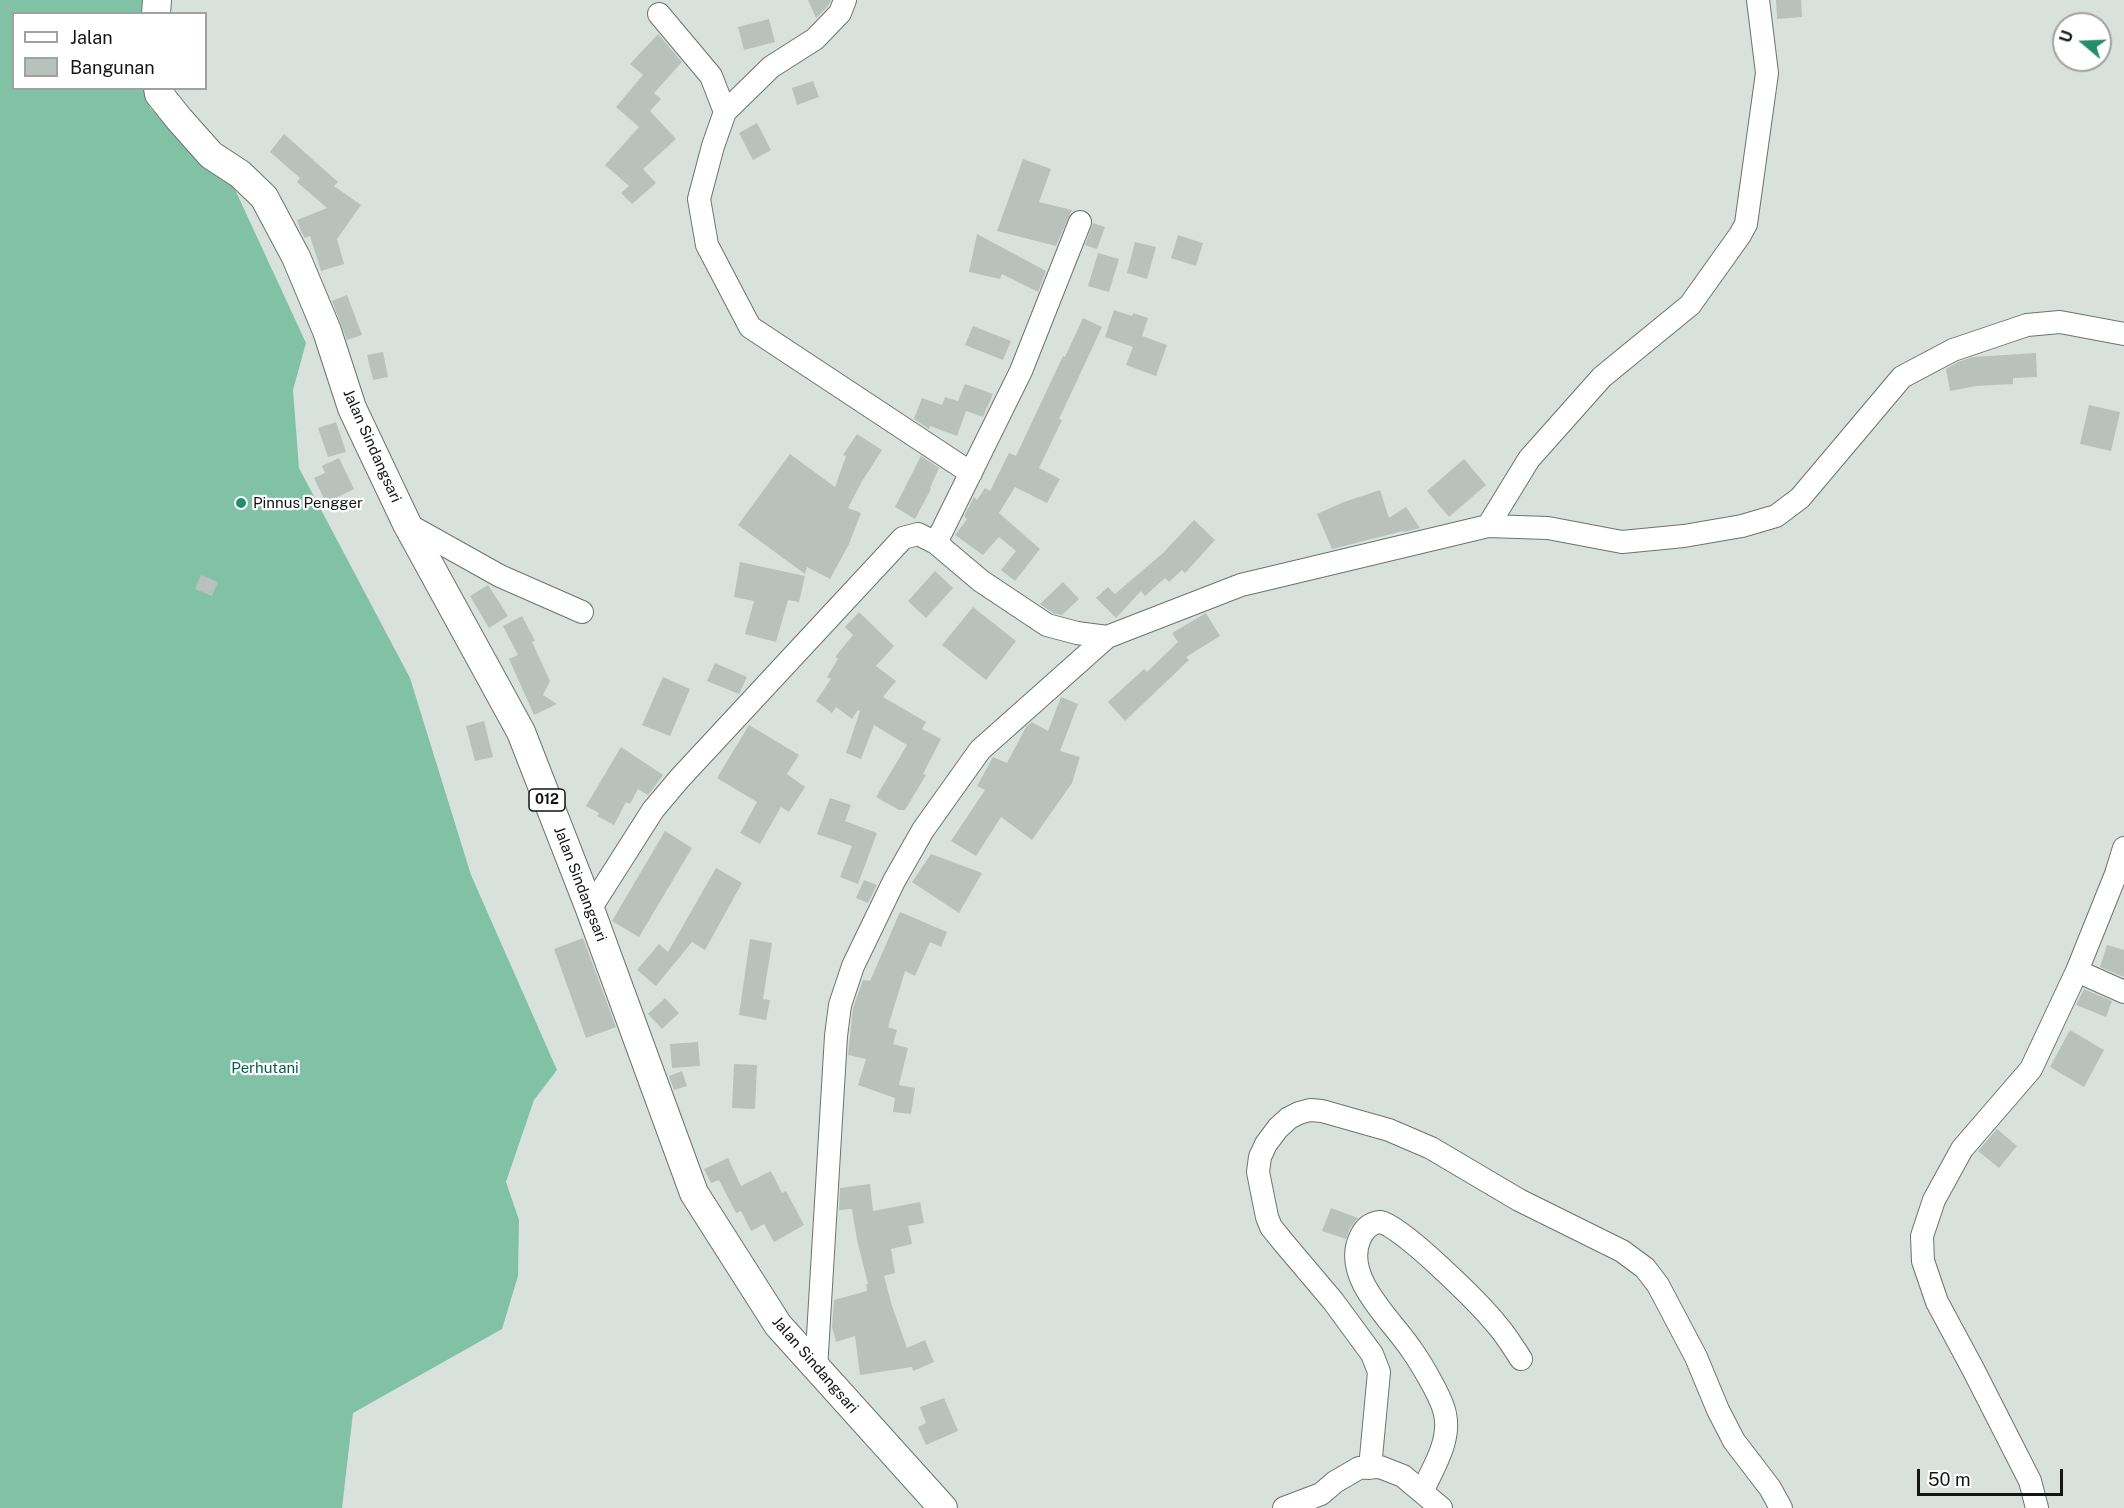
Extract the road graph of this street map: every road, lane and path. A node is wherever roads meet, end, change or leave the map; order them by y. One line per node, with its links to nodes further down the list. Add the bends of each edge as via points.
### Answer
1 (845, 0): 5 (street, via 840,13 815,39 771,67)
2 (1758, 0): 10 (street, via 1767,73 1746,224 1690,305 1602,377 1529,459)
3 (659, 14): 5 (street, via 711,76)
4 (158, 90): 9 (main road, Jalan Sindangsari / 012, via 210,155 240,174 264,197 296,257 327,331 352,408)
5 (725, 112): 8 (street, via 699,199 707,245 750,327)
6 (1080, 222): 8 (street, via 1021,371)
7 (2124, 334): 10 (street, via 2060,322 2027,325 1943,356 1902,377 1800,498 1776,516 1684,536 1622,542 1548,528)
8 (970, 473): 11 (street)
9 (407, 524): 12 (street, via 500,576); 15 (main road, Jalan Sindangsari / 012, via 521,732)
10 (1488, 526): 13 (street, via 1241,585)
11 (936, 543): 13 (street, via 981,581 1047,626); 15 (street, via 918,534 903,538 872,569 653,810)
12 (582, 612)
13 (1107, 637): 19 (street, via 980,750 923,830 853,966 840,1005 836,1036)
14 (2124, 848): 16 (street)
15 (590, 909): 19 (main road, Jalan Sindangsari / 012, via 694,1192 778,1325)
16 (2078, 970): 17 (street); 26 (street, via 2031,1069 1962,1149 1934,1200 1922,1236 1923,1261 1937,1302 2030,1481)
17 (2124, 992)
18 (1521, 1359): 21 (street, via 1497,1325 1456,1281 1395,1227 1380,1222 1366,1227 1355,1253 1364,1287 1412,1349 1445,1412 1445,1437)
19 (816, 1369): 22 (main road, Jalan Sindangsari / 012)
20 (1370, 1468): 21 (street, via 1380,1467 1403,1476); 23 (street, via 1359,1468 1321,1494); 25 (street, via 1377,1365 1333,1300 1271,1227 1260,1190 1258,1163 1266,1144 1289,1118 1310,1110 1389,1130 1431,1148 1519,1200 1622,1251 1645,1268 1696,1357 1734,1441)
21 (1422, 1492): 24 (street)
22 (943, 1508)
23 (1284, 1508)
24 (1441, 1508)
25 (1781, 1508)
26 (2037, 1508)

